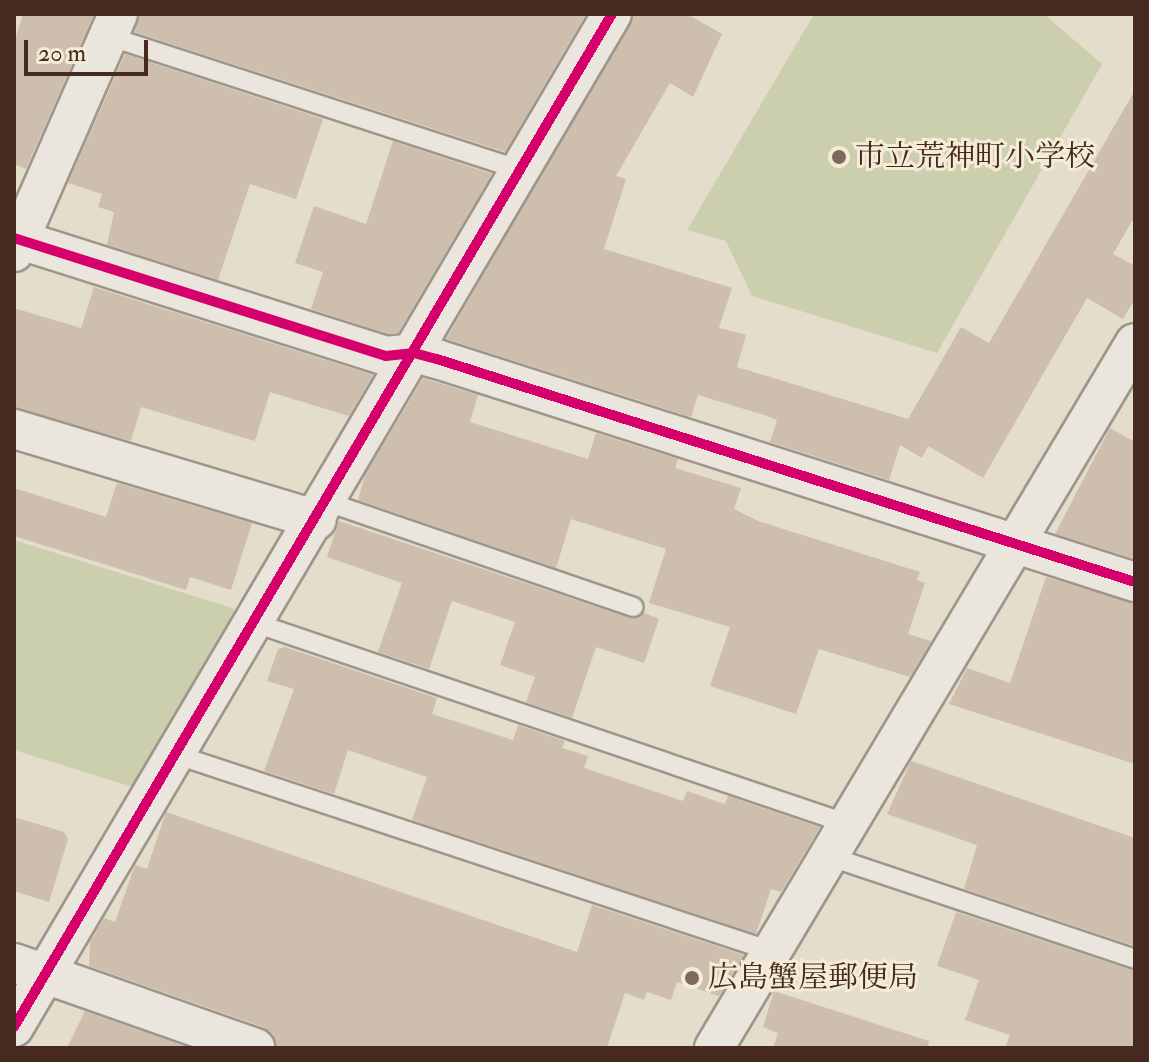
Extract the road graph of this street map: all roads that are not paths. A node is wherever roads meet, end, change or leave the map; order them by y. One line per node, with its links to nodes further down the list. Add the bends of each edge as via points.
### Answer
1 (612, 14): 3 (street)
2 (113, 25): 3 (lane); 4 (street)
3 (520, 170): 6 (street)
4 (16, 243): 6 (street, via 386,356)
5 (1135, 343): 9 (street)
6 (414, 353): 8 (street); 9 (street)
7 (14, 429): 8 (street)
8 (322, 511): 11 (lane); 12 (street)
9 (1014, 544): 10 (street); 14 (street)
10 (1135, 582)
11 (634, 607)
12 (252, 622): 13 (street); 14 (lane)
13 (174, 754): 16 (lane); 18 (street)
14 (848, 824): 15 (street)
15 (828, 856): 16 (street); 17 (lane)
16 (771, 951): 21 (street)
17 (1135, 959)
18 (29, 969): 19 (street); 20 (street)
19 (14, 1027)
20 (256, 1048)
21 (714, 1048)

